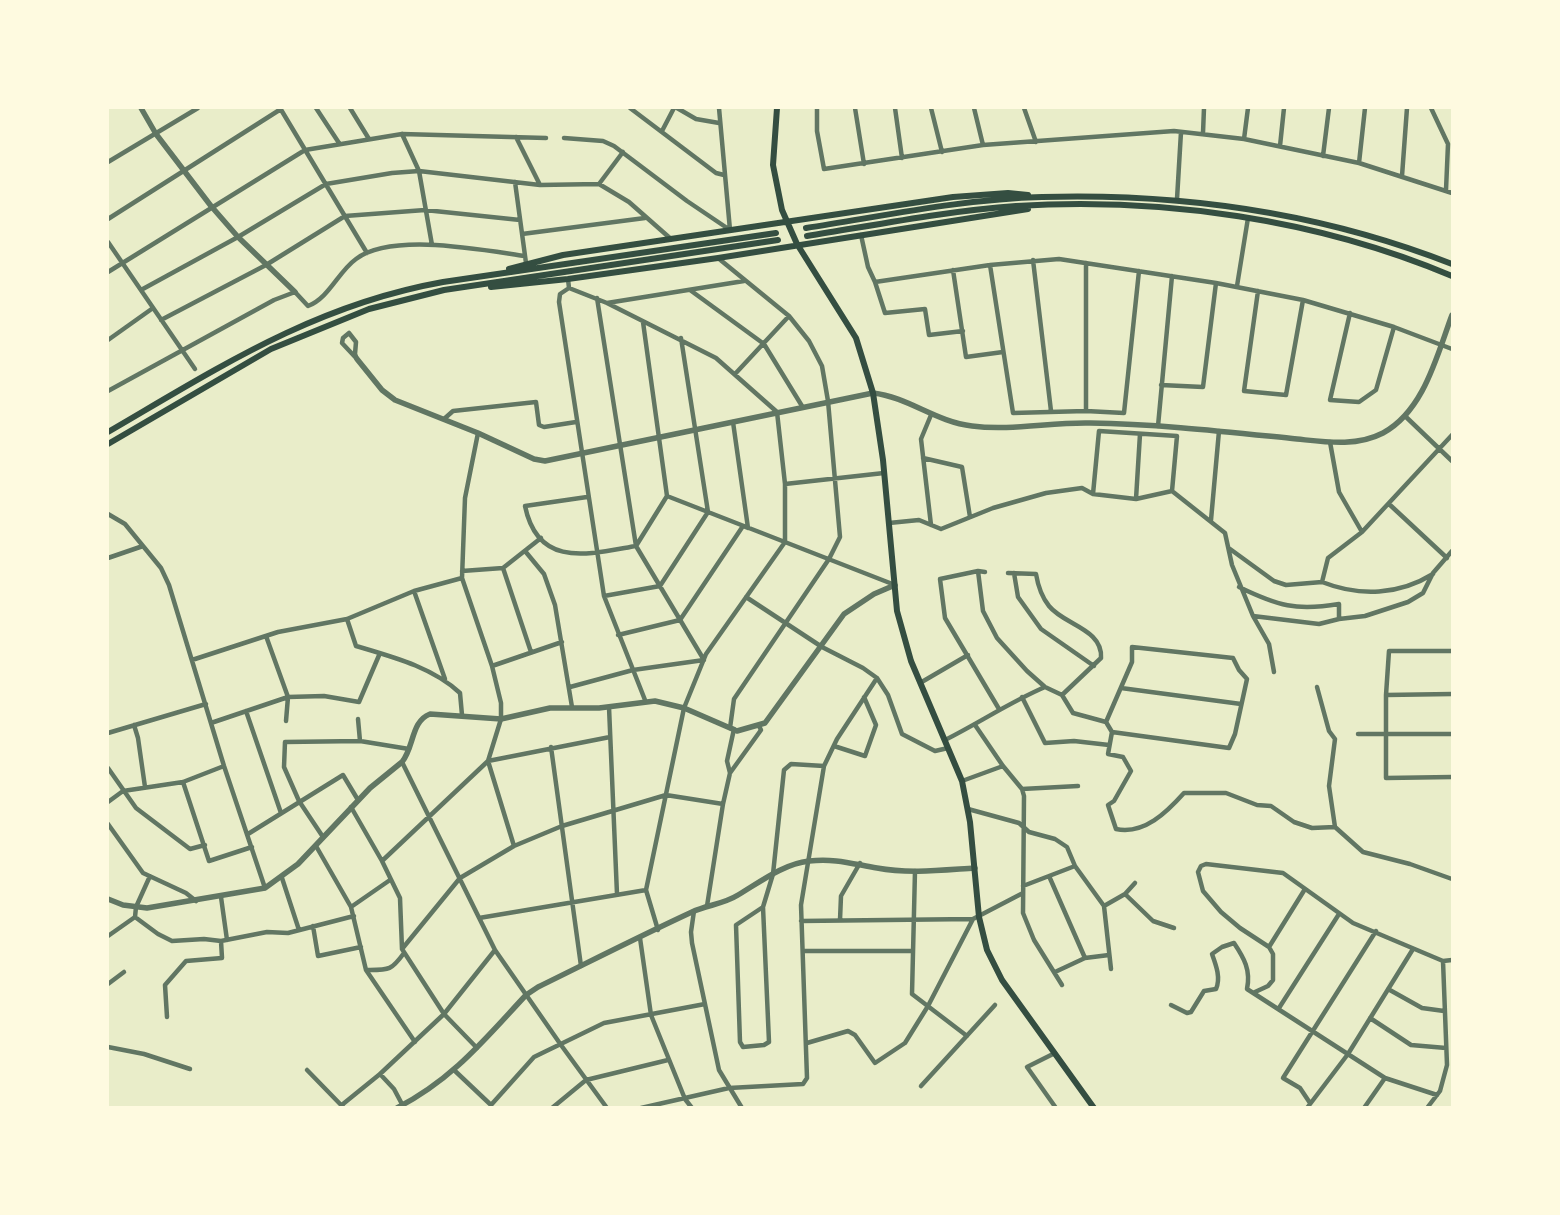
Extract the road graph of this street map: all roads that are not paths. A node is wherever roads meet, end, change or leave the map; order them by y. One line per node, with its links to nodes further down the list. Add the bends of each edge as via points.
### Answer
1 (141, 108): 27 (street)
2 (198, 108): 27 (street)
3 (281, 108): 38 (street); 46 (street)
4 (316, 108): 35 (street)
5 (350, 108): 32 (street)
6 (632, 108): 24 (street)
7 (675, 108): 23 (street, via 696,119); 24 (street)
8 (719, 108): 23 (street)
9 (777, 108): 66 (main road, via 773,165)
10 (817, 108): 45 (street, via 817,131 824,169)
11 (854, 108): 45 (street)
12 (895, 108): 42 (street)
13 (931, 108): 40 (street)
14 (974, 108): 36 (street)
15 (1024, 108): 34 (street)
16 (1204, 108): 26 (street)
17 (1248, 108): 33 (street)
18 (1284, 108): 37 (street)
19 (1329, 108): 41 (street)
20 (1365, 108): 44 (street)
21 (1407, 108): 49 (street)
22 (1430, 108): 54 (street, via 1448,144)
23 (719, 122): 48 (street)
24 (662, 130): 48 (street, via 716,173)
25 (1181, 132): 26 (street); 34 (street); 57 (street)
26 (1203, 133): 33 (street)
27 (156, 134): 43 (street); 46 (street)
28 (402, 134): 29 (street); 32 (street); 47 (street)
29 (516, 137): 30 (street); 53 (street)
30 (546, 138)
31 (564, 138): 39 (street, via 603,141)
32 (369, 139): 35 (street)
33 (1244, 139): 37 (street)
34 (1036, 142): 36 (street)
35 (339, 143): 38 (street)
36 (983, 146): 40 (street)
37 (1280, 146): 41 (street)
38 (305, 150): 51 (street); 59 (street)
39 (623, 152): 52 (street); 68 (street)
40 (942, 152): 42 (street)
41 (1323, 156): 44 (street)
42 (902, 158): 45 (street)
43 (108, 162)
44 (1359, 163): 49 (street)
45 (864, 164)
46 (183, 171): 59 (street); 64 (street)
47 (419, 171): 50 (street); 51 (street, via 392,172); 60 (street)
48 (724, 175): 68 (street)
49 (1402, 176): 54 (street)
50 (515, 182): 53 (street); 65 (street)
51 (326, 184): 61 (street); 72 (street)
52 (599, 184): 53 (street); 62 (street, via 629,202)
53 (540, 185)
54 (1446, 190): 55 (street)
55 (1452, 193)
56 (1040, 197): 57 (main road); 66 (main road, via 1008,193 953,197); 67 (main road, via 955,205)
57 (1177, 199): 85 (main road, via 1277,214 1339,228)
58 (1054, 205): 63 (main road, via 1173,208); 71 (main road); 73 (main road, via 958,212)
59 (212, 206): 72 (street); 83 (street)
60 (425, 210): 61 (street); 65 (street); 78 (street)
61 (345, 216): 79 (street); 86 (street)
62 (645, 218): 70 (street); 74 (street)
63 (1248, 218): 93 (main road, via 1346,240 1412,259); 98 (street)
64 (108, 219)
65 (520, 220): 70 (street)
66 (787, 224): 68 (main road); 77 (main road)
67 (806, 228)
68 (730, 230): 74 (main road)
69 (776, 233): 91 (main road)
70 (522, 234): 81 (street)
71 (861, 235): 77 (main road); 96 (street)
72 (238, 236): 86 (street); 100 (street)
73 (807, 236)
74 (671, 239): 81 (main road)
75 (778, 240): 101 (main road)
76 (108, 242): 83 (street)
77 (797, 244): 80 (main road); 128 (main road, via 856,338)
78 (432, 245): 79 (street, via 389,247); 81 (street)
79 (367, 253): 104 (street, via 356,259 318,302 308,306)
80 (718, 258): 94 (main road); 95 (street)
81 (525, 259): 91 (main road)
82 (1033, 260): 84 (street); 87 (street); 131 (street)
83 (122, 262): 90 (street); 100 (street)
84 (1086, 263): 89 (street); 132 (street)
85 (1452, 264)
86 (266, 265): 104 (street); 112 (street)
87 (990, 265): 88 (street); 122 (street)
88 (953, 270): 96 (street); 115 (street)
89 (1139, 271): 92 (street); 132 (street, via 1124,413)
90 (108, 272)
91 (492, 274): 142 (main road, via 412,288 304,323 267,340)
92 (1172, 276): 97 (street); 126 (street)
93 (1452, 276)
94 (568, 279): 99 (street); 101 (main road)
95 (744, 280): 102 (street); 111 (street)
96 (875, 282): 115 (street, via 885,314 925,309 929,335)
97 (1216, 283): 98 (street); 126 (street, via 1204,387)
98 (1237, 286): 103 (street)
99 (568, 288): 105 (street); 137 (street, via 560,294 559,302)
100 (141, 290): 108 (street)
101 (444, 290): 148 (main road, via 369,309 293,338)
102 (690, 290): 107 (street); 118 (street)
103 (1258, 291): 106 (street); 106 (street, via 1244,391 1286,395)
104 (295, 292): 120 (street)
105 (597, 298): 107 (street); 149 (street)
106 (1303, 300): 109 (street)
107 (607, 303): 113 (street)
108 (153, 308): 112 (street); 117 (street)
109 (1350, 313): 114 (street); 114 (street, via 1330,400 1359,402 1376,390)
110 (1452, 315): 119 (street)
111 (789, 316): 118 (street); 129 (street, via 809,341 822,366)
112 (161, 320): 120 (street)
113 (643, 322): 116 (street); 146 (street)
114 (1394, 327): 119 (street)
115 (962, 331): 122 (street, via 966,357)
116 (681, 338): 125 (street, via 716,358); 140 (street)
117 (108, 340)
118 (764, 344): 125 (street); 130 (street)
119 (1440, 345): 121 (street); 135 (street, via 1420,394)
120 (181, 349): 124 (street); 127 (street)
121 (1452, 350)
122 (1004, 352): 131 (street, via 1013,413)
123 (357, 360): 123 (street, via 342,343 349,334 356,342); 136 (street, via 394,400)
124 (195, 369)
125 (735, 374): 133 (street)
126 (1161, 385): 139 (street)
127 (108, 391)
128 (873, 393): 129 (street); 134 (street, via 897,397); 154 (main road)
129 (828, 401): 130 (street); 155 (street)
130 (802, 406): 133 (street)
131 (1051, 411): 132 (street)
132 (1086, 411)
133 (777, 412): 138 (street); 156 (street)
134 (931, 415): 139 (street, via 974,427 1089,423); 152 (street, via 921,439)
135 (1405, 416): 147 (street, via 1383,433 1369,438); 150 (street)
136 (444, 419): 137 (street, via 453,411 536,402 539,425); 143 (street)
137 (576, 422): 151 (street)
138 (733, 422): 140 (street); 169 (street)
139 (1158, 426): 141 (street)
140 (695, 430): 146 (street); 163 (street)
141 (1219, 430): 147 (street); 166 (street)
142 (108, 432)
143 (478, 434): 151 (street, via 534,459 545,461); 183 (street, via 466,498)
144 (1140, 434): 157 (street, via 1177,436); 158 (street, via 1100,431); 161 (street)
145 (1452, 436): 150 (street)
146 (659, 438): 149 (street); 159 (street)
147 (1330, 442): 170 (street, via 1339,492)
148 (108, 444)
149 (621, 446): 151 (street); 174 (street)
150 (1440, 449): 153 (street); 162 (street)
151 (580, 455): 160 (street)
152 (923, 458): 165 (street, via 962,467); 168 (street)
153 (1452, 461)
154 (884, 473): 155 (street); 167 (main road)
155 (835, 478): 156 (street); 181 (street, via 840,537)
156 (785, 484): 172 (street)
157 (1172, 491): 161 (street); 166 (street)
158 (1093, 494): 161 (street); 165 (street, via 1082,488 1046,493)
159 (667, 496): 163 (street); 174 (street)
160 (587, 497): 171 (street, via 526,506 528,520); 178 (street)
161 (1136, 499)
162 (1389, 504): 170 (street); 180 (street)
163 (708, 512): 169 (street); 190 (street)
164 (108, 514): 173 (street, via 124,524)
165 (970, 517): 168 (street, via 941,528)
166 (1210, 520): 175 (street, via 1225,533)
167 (889, 523): 168 (street, via 919,520); 189 (main road)
168 (931, 525)
169 (746, 527): 172 (street); 198 (street)
170 (1362, 532): 188 (street, via 1328,558)
171 (541, 538): 176 (street); 178 (street, via 559,552 572,555)
172 (785, 542): 181 (street); 194 (street)
173 (143, 546): 179 (street); 208 (street, via 169,584)
174 (636, 546): 178 (street); 190 (street)
175 (1230, 549): 188 (street, via 1274,581 1286,584); 191 (street)
176 (525, 551): 182 (street); 202 (street, via 544,574)
177 (1452, 551): 180 (street)
178 (596, 553): 193 (street)
179 (108, 558)
180 (1447, 558): 186 (street)
181 (829, 559): 189 (street); 199 (street)
182 (503, 568): 183 (street); 205 (street)
183 (462, 571): 187 (street)
184 (978, 571): 185 (street); 207 (street, via 940,579 945,618); 218 (street, via 983,611 998,638 1027,672)
185 (985, 572)
186 (1434, 574): 188 (street, via 1417,584 1368,592 1342,590); 197 (street, via 1423,593 1408,602 1366,616)
187 (462, 578): 192 (street); 210 (street)
188 (1322, 582)
189 (895, 585): 203 (street, via 849,609); 216 (main road, via 903,636)
190 (660, 586): 193 (street); 198 (street)
191 (1239, 587): 195 (street); 197 (street, via 1271,602 1312,608 1338,604)
192 (414, 592): 196 (street); 215 (street)
193 (604, 596): 200 (street)
194 (746, 597): 199 (street); 209 (street)
195 (1253, 616): 197 (street, via 1319,624); 213 (street, via 1269,644)
196 (347, 619): 201 (street); 206 (street, via 356,646)
197 (1339, 619)
198 (680, 620): 200 (street); 209 (street)
199 (785, 623): 203 (street); 244 (street, via 734,699)
200 (618, 635): 212 (street)
201 (266, 636): 208 (street); 224 (street)
202 (562, 642): 205 (street); 217 (street)
203 (822, 647): 214 (street); 243 (street, via 765,723)
204 (1452, 651): 223 (street, via 1389,650)
205 (531, 652): 210 (street)
206 (380, 653): 215 (street); 224 (street, via 359,702 324,696)
207 (968, 655): 216 (street); 233 (street)
208 (192, 660): 228 (street)
209 (704, 660): 212 (street); 232 (street)
210 (492, 666): 237 (street, via 501,703)
211 (1094, 666): 211 (street, via 1041,630 1018,597 1011,573 1036,574 1039,590 1050,608 1098,641 1101,658); 222 (street)
212 (633, 670): 217 (street); 227 (street)
213 (1274, 672)
214 (877, 678): 225 (street); 256 (street, via 888,695 902,734 934,751)
215 (446, 679): 235 (street, via 460,693)
216 (920, 683): 251 (main road)
217 (570, 687): 230 (street)
218 (1045, 687): 222 (street); 226 (street)
219 (1122, 688): 229 (street); 229 (street, via 1132,662 1132,647 1233,658 1247,678); 239 (street)
220 (1317, 688): 284 (street, via 1334,739 1328,786)
221 (1452, 694): 223 (street)
222 (1062, 695): 239 (street, via 1073,713)
223 (1386, 695): 248 (street)
224 (288, 697): 234 (street); 238 (street)
225 (864, 697): 254 (street); 254 (street, via 876,725 865,756)
226 (1022, 697): 233 (street); 253 (street, via 1045,743 1074,741)
227 (645, 700): 231 (street); 232 (street, via 663,701)
228 (206, 704): 240 (street); 241 (street)
229 (1241, 704): 245 (street, via 1229,748)
230 (572, 707): 231 (street); 237 (street, via 550,708)
231 (609, 707): 250 (street)
232 (684, 708): 244 (street); 272 (street)
233 (999, 709): 242 (street)
234 (246, 711): 240 (street); 280 (street)
235 (462, 715): 237 (street); 257 (street, via 425,716 416,728)
236 (358, 719): 252 (street)
237 (501, 719): 258 (street)
238 (286, 721)
239 (1106, 722): 245 (street)
240 (211, 723): 260 (street)
241 (134, 725): 246 (street); 269 (street)
242 (975, 725): 251 (street); 262 (street)
243 (759, 726): 244 (street, via 737,731); 264 (street, via 761,730)
244 (732, 729): 264 (street, via 727,761)
245 (1112, 732): 253 (street)
246 (108, 733)
247 (1358, 734): 248 (street)
248 (1387, 734): 249 (street); 265 (street, via 1386,778)
249 (1452, 734)
250 (610, 737): 255 (street); 279 (street)
251 (945, 740): 256 (main road)
252 (360, 741): 257 (street); 274 (street, via 285,742 284,767)
253 (1109, 745): 284 (street, via 1108,754 1123,757 1131,771 1108,805 1116,829 1152,823 1184,793 1217,792 1257,805 1271,806 1294,822 1312,828)
254 (834, 746): 261 (street)
255 (551, 747): 258 (street); 283 (street)
256 (948, 748): 267 (main road)
257 (409, 749): 259 (street)
258 (488, 761): 281 (street); 290 (street)
259 (402, 762): 273 (street); 281 (street)
260 (224, 766): 266 (street); 286 (street)
261 (824, 766): 293 (street); 298 (street, via 791,764 784,770)
262 (1003, 766): 267 (street); 270 (street)
263 (108, 768): 271 (street)
264 (730, 774): 276 (street)
265 (1452, 778)
266 (183, 782): 269 (street); 288 (street)
267 (962, 782): 278 (main road)
268 (1078, 786): 270 (street)
269 (145, 788): 271 (street)
270 (1022, 789): 285 (street)
271 (124, 791): 275 (street); 288 (street, via 136,808 190,849)
272 (666, 795): 276 (street); 279 (street); 309 (street)
273 (358, 800): 274 (street, via 343,775); 277 (street)
274 (299, 801): 280 (street); 287 (street)
275 (108, 802)
276 (723, 804): 317 (street)
277 (351, 807): 287 (street); 292 (street)
278 (968, 809): 285 (street, via 1019,823); 296 (main road)
279 (614, 810): 283 (street); 310 (street)
280 (281, 813): 286 (street)
281 (428, 818): 292 (street); 302 (street)
282 (108, 825): 299 (street, via 142,873)
283 (562, 826): 290 (street); 316 (street)
284 (1335, 827): 303 (street, via 1363,852)
285 (1023, 828): 295 (street, via 1062,842); 306 (street)
286 (248, 834): 291 (street)
287 (323, 837): 289 (street)
288 (204, 845): 291 (street, via 209,861)
289 (316, 846): 301 (street); 321 (street)
290 (514, 846): 302 (street)
291 (252, 847): 307 (street)
292 (382, 861): 304 (street)
293 (809, 861): 294 (street); 298 (street); 328 (street)
294 (860, 863): 297 (street, via 877,868); 329 (street, via 841,896)
295 (1075, 866): 300 (street); 319 (street)
296 (975, 868): 297 (street); 327 (main road)
297 (915, 871): 330 (street)
298 (773, 874): 317 (street, via 738,896); 318 (street)
299 (150, 876): 315 (street); 320 (street)
300 (1048, 876): 306 (street); 348 (street)
301 (282, 878): 307 (street); 333 (street)
302 (460, 878): 326 (street); 344 (street)
303 (1452, 879)
304 (390, 880): 321 (street); 344 (street, via 400,898)
305 (1135, 883): 312 (street)
306 (1022, 886): 311 (street)
307 (265, 888): 313 (street)
308 (1305, 889): 323 (street); 341 (street); 341 (street, via 1277,871 1201,866 1198,872 1203,891 1234,923)
309 (646, 890): 310 (street); 334 (street)
310 (617, 894): 316 (street)
311 (1023, 894): 327 (street); 355 (street, via 1023,913 1034,940)
312 (1125, 894): 319 (street); 332 (street, via 1153,921)
313 (221, 897): 315 (street); 338 (street)
314 (108, 899): 320 (street)
315 (196, 901): 320 (street, via 165,907)
316 (572, 902): 326 (street); 351 (street)
317 (707, 906): 322 (street)
318 (763, 906): 318 (street, via 736,925 740,1042 743,1047 764,1046 769,1042)
319 (1104, 906): 347 (street)
320 (136, 907): 325 (street)
321 (351, 907): 324 (street)
322 (694, 912): 334 (street); 361 (street, via 691,932)
323 (1339, 914): 335 (street); 365 (street)
324 (354, 916): 331 (street); 340 (street)
325 (135, 917): 336 (street); 339 (street, via 172,940)
326 (479, 918): 343 (street)
327 (976, 918): 330 (street); 364 (street); 379 (main road, via 1002,980)
328 (801, 920): 329 (street); 345 (street)
329 (840, 920): 330 (street)
330 (914, 921): 346 (street)
331 (313, 926): 333 (street); 340 (street, via 318,956)
332 (1174, 928)
333 (299, 930): 338 (street)
334 (658, 930): 337 (street)
335 (1376, 931): 342 (street); 371 (street)
336 (108, 936)
337 (640, 938): 351 (street); 368 (street)
338 (227, 940): 339 (street)
339 (221, 941): 369 (street, via 222,958 186,961 164,985)
340 (361, 947): 353 (street)
341 (1269, 947): 359 (street, via 1273,954 1273,980)
342 (1413, 949): 350 (street); 358 (street)
343 (496, 950): 360 (street); 367 (street)
344 (403, 951): 353 (street, via 394,967); 367 (street)
345 (803, 951): 346 (street); 374 (street)
346 (913, 951): 364 (street, via 912,994)
347 (1109, 955): 348 (street); 352 (street)
348 (1085, 958): 355 (street)
349 (1452, 960): 350 (street)
350 (1443, 961): 366 (street)
351 (582, 966): 360 (street)
352 (1111, 969)
353 (366, 970): 373 (street)
354 (124, 972): 356 (street)
355 (1055, 972): 357 (street)
356 (108, 984)
357 (1062, 985)
358 (1388, 989): 366 (street, via 1422,1008); 370 (street)
359 (1255, 992): 363 (street, via 1247,989 1249,975 1244,958 1234,943 1212,954 1217,967 1216,989 1204,991 1191,1012); 365 (street)
360 (526, 995): 375 (street); 377 (street)
361 (705, 1004): 368 (street); 389 (street, via 719,1070)
362 (995, 1005): 372 (street)
363 (1170, 1005)
364 (928, 1006): 372 (street); 374 (street, via 905,1042 875,1063 855,1035 848,1031)
365 (1279, 1008): 371 (street)
366 (1444, 1012): 378 (street)
367 (444, 1014): 373 (street); 377 (street)
368 (651, 1015): 375 (street, via 604,1023); 381 (street)
369 (167, 1017)
370 (1370, 1018): 378 (street, via 1411,1045); 380 (street)
371 (1314, 1031): 380 (street); 392 (street, via 1284,1078 1300,1088)
372 (967, 1036): 388 (street)
373 (414, 1042): 385 (street)
374 (807, 1043): 389 (street, via 807,1078 803,1084)
375 (560, 1045): 387 (street); 395 (street, via 534,1057)
376 (108, 1047): 382 (street, via 144,1054)
377 (477, 1048): 384 (street)
378 (1446, 1048): 390 (street, via 1447,1065)
379 (1055, 1053): 401 (street, via 1028,1067); 402 (main road)
380 (1348, 1054): 386 (street); 392 (street)
381 (668, 1060): 387 (street); 391 (street)
382 (190, 1069)
383 (307, 1070): 393 (street)
384 (454, 1070): 394 (street, via 423,1095); 395 (street)
385 (380, 1074): 393 (street); 394 (street, via 394,1089)
386 (1385, 1078): 390 (street); 403 (street)
387 (586, 1080): 396 (street); 397 (street)
388 (921, 1086)
389 (729, 1088): 391 (street); 400 (street)
390 (1437, 1095): 404 (street)
391 (686, 1099): 398 (street); 399 (street)
392 (1309, 1105)
393 (344, 1106)
394 (401, 1107)
395 (492, 1107)
396 (552, 1108)
397 (607, 1108)
398 (641, 1108)
399 (692, 1108)
400 (742, 1108)
401 (1056, 1108)
402 (1094, 1108)
403 (1364, 1108)
404 (1427, 1108)

